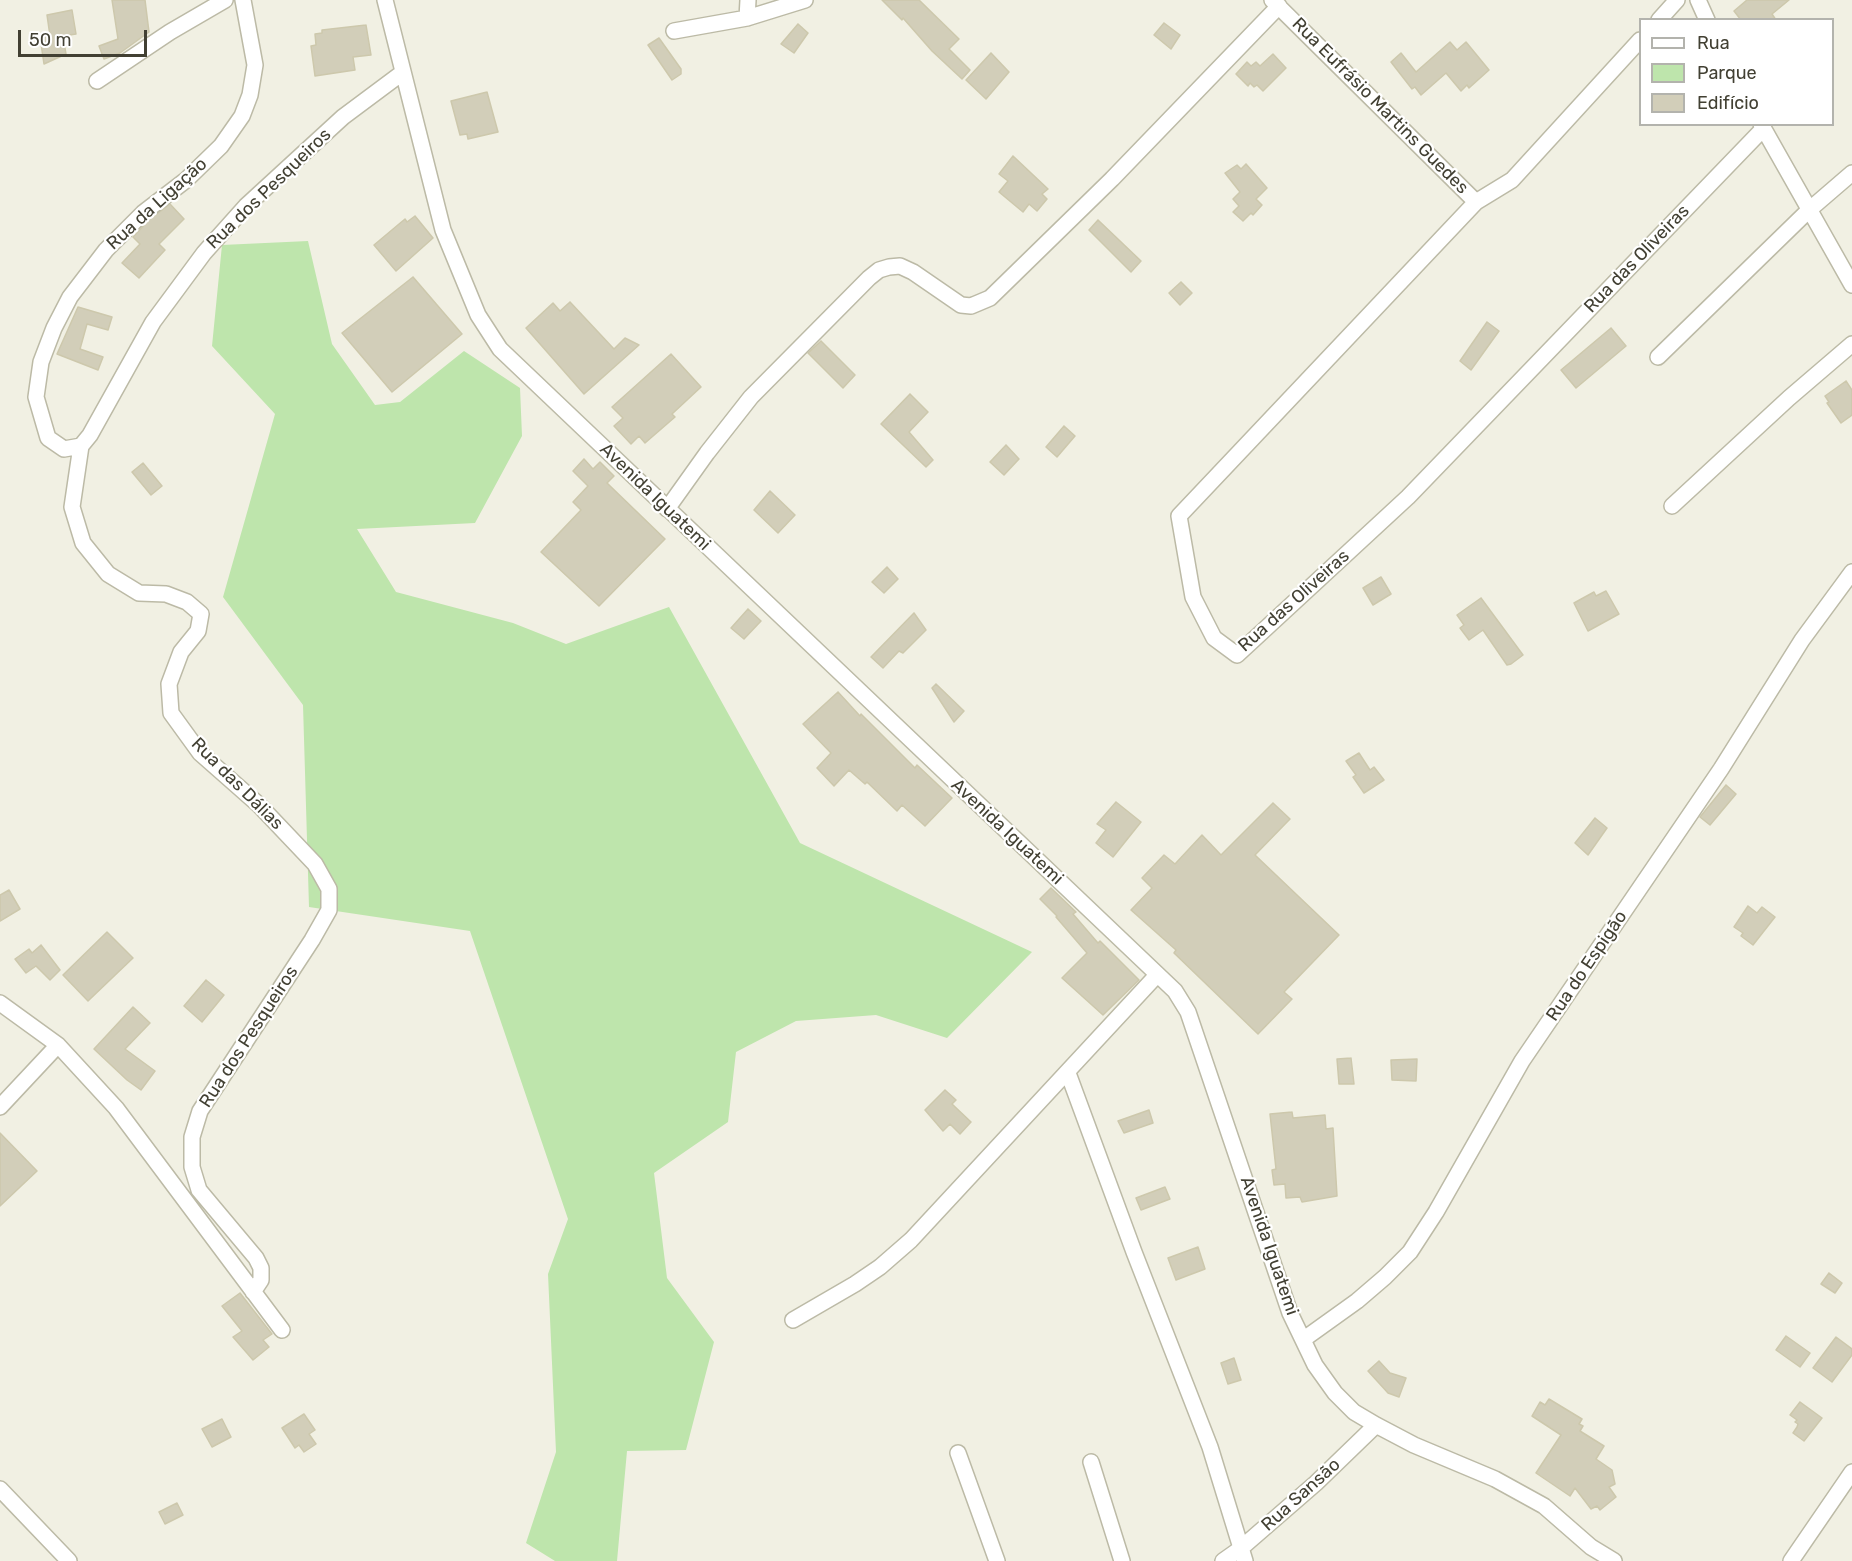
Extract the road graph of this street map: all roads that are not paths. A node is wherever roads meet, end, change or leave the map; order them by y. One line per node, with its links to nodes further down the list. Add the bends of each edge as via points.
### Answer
1 (225, 0): 15 (street)
2 (243, 0): 23 (street, Rua da Ligação, via 255,65 242,116 221,146 106,250 70,297 41,362 36,397 48,438 64,449)
3 (385, 0): 14 (street, Avenida Iguatemi)
4 (748, 0): 9 (street)
5 (805, 0): 9 (street)
6 (1677, 0): 10 (street)
7 (1698, 0): 11 (street)
8 (1276, 3): 18 (street, Rua Eufrásio Martins Guedes); 25 (street, via 1112,179 990,298 970,306 961,305 900,266 889,267 869,278 751,397)
9 (747, 18): 12 (street)
10 (1661, 18)
11 (1706, 18)
12 (674, 31)
13 (1639, 42): 18 (street, Rua Eufrásio Martins Guedes, via 1512,180)
14 (402, 74): 23 (street, Rua dos Pesqueiros, via 343,117 246,206 204,253 153,322); 25 (street, Avenida Iguatemi, via 443,230 478,315 500,349)
15 (97, 81)
16 (1762, 127): 18 (street, Rua das Oliveiras, via 1408,497 1237,655 1214,638 1193,597 1179,516); 19 (street)
17 (1852, 173): 19 (street)
18 (1476, 201)
19 (1809, 210): 20 (street); 22 (street)
20 (1852, 285)
21 (1852, 344): 24 (street)
22 (1658, 357)
23 (81, 446): 27 (street, Rua das Dálias, via 72,507 83,543 108,574 139,592 166,594 187,602 201,614 198,631 181,652 169,684 171,713 200,753 259,805 315,864 329,889 330,910)
24 (1672, 506)
25 (668, 508): 28 (street, Avenida Iguatemi)
26 (1852, 572): 36 (street, Rua do Espigão, via 1802,640 1721,769 1522,1061 1410,1252 1357,1301)
27 (312, 940): 33 (street, Rua dos Pesqueiros, via 200,1111 192,1137 192,1167 199,1190 261,1268 261,1280)
28 (1157, 975): 31 (street); 36 (street, Avenida Iguatemi, via 1175,991 1188,1012 1290,1313)
29 (0, 1003): 30 (street)
30 (58, 1045): 32 (street); 33 (street, via 144,1143)
31 (1068, 1073): 34 (street, via 911,1240 855,1284); 42 (street, via 1210,1447)
32 (0, 1107)
33 (253, 1292): 35 (street)
34 (793, 1320)
35 (282, 1330)
36 (1304, 1339): 37 (street, Avenida Iguatemi, via 1315,1365 1335,1393 1354,1412)
37 (1376, 1425): 42 (street, Rua Sansão); 47 (street, Avenida Iguatemi, via 1545,1506 1591,1547)
38 (958, 1453): 44 (street)
39 (1091, 1462): 45 (street)
40 (1852, 1472): 48 (street)
41 (0, 1489): 43 (street)
42 (1243, 1555): 46 (street, Rua Sansão)
43 (69, 1561)
44 (997, 1561)
45 (1122, 1561)
46 (1222, 1561)
47 (1614, 1561)
48 (1791, 1561)

